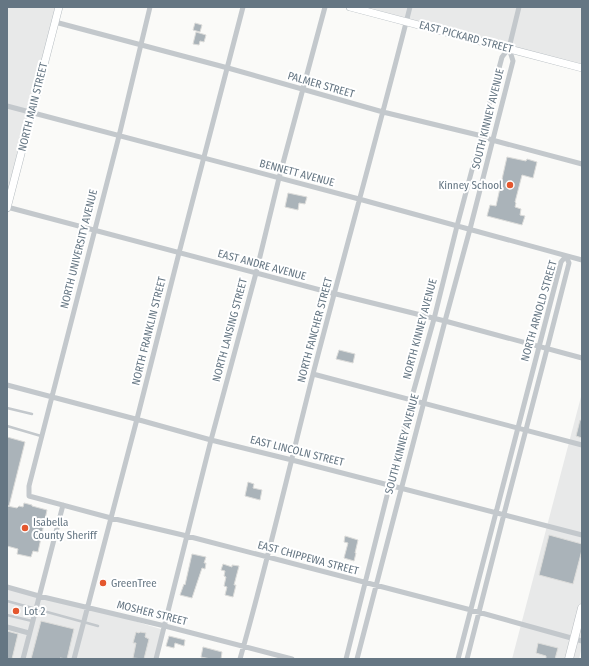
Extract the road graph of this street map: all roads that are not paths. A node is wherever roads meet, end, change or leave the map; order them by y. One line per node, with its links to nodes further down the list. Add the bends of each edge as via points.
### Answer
1 (59, 7): 8 (main road, NORTH MAIN STREET)
2 (150, 7): 10 (street, NORTH UNIVERSITY AVENUE)
3 (244, 7): 12 (street, NORTH FRANKLIN STREET)
4 (325, 7): 14 (street, NORTH LANSING STREET)
5 (350, 7): 9 (main road, EAST PICKARD STREET)
6 (410, 7): 9 (street, NORTH FANCHER STREET)
7 (519, 7): 11 (street, NORTH KINNEY AVENUE)
8 (55, 22): 10 (street, PALMER STREET); 16 (main road, NORTH MAIN STREET)
9 (406, 22): 11 (main road, EAST PICKARD STREET); 17 (street, NORTH FANCHER STREET)
10 (141, 45): 12 (street, PALMER STREET); 18 (street, NORTH UNIVERSITY AVENUE)
11 (509, 48): 13 (main road, EAST PICKARD STREET); 19 (street, NORTH KINNEY AVENUE, via 502,57); 20 (street, SOUTH KINNEY AVENUE, via 513,61)
12 (228, 68): 14 (street, PALMER STREET); 21 (street, NORTH FRANKLIN STREET)
13 (582, 68)
14 (302, 90): 17 (street, PALMER STREET); 23 (street, NORTH LANSING STREET)
15 (7, 106): 16 (street, BENNETT AVENUE)
16 (31, 112): 18 (street, BENNETT AVENUE); 25 (main road, NORTH MAIN STREET)
17 (383, 112): 19 (street, PALMER STREET); 24 (street, NORTH FANCHER STREET)
18 (119, 136): 21 (street, BENNETT AVENUE); 28 (street, NORTH UNIVERSITY AVENUE)
19 (482, 136): 20 (street, PALMER STREET); 26 (street, NORTH KINNEY AVENUE)
20 (492, 140): 22 (street, PALMER STREET); 27 (street, SOUTH KINNEY AVENUE)
21 (204, 159): 23 (street, BENNETT AVENUE); 29 (street, NORTH FRANKLIN STREET)
22 (582, 164)
23 (279, 178): 24 (street, BENNETT AVENUE); 32 (street, NORTH LANSING STREET)
24 (360, 199): 26 (street, BENNETT AVENUE); 33 (street, NORTH FANCHER STREET)
25 (7, 208): 28 (street, EAST ANDRE AVENUE)
26 (457, 226): 27 (street, BENNETT AVENUE); 34 (street, NORTH KINNEY AVENUE)
27 (470, 229): 30 (street, BENNETT AVENUE); 35 (street, SOUTH KINNEY AVENUE)
28 (94, 230): 29 (street, EAST ANDRE AVENUE); 41 (street, NORTH UNIVERSITY AVENUE)
29 (179, 253): 32 (street, EAST ANDRE AVENUE); 46 (street, NORTH FRANKLIN STREET)
30 (566, 256): 31 (street, BENNETT AVENUE); 36 (street, NORTH ARNOLD STREET, via 561,262); 37 (street, NORTH ARNOLD STREET, via 569,263)
31 (582, 260)
32 (256, 273): 33 (street, EAST ANDRE AVENUE); 51 (street, NORTH LANSING STREET)
33 (334, 294): 34 (street, EAST ANDRE AVENUE); 39 (street, NORTH FANCHER STREET)
34 (434, 319): 35 (street, EAST ANDRE AVENUE); 42 (street, NORTH KINNEY AVENUE)
35 (445, 321): 36 (street, EAST ANDRE AVENUE); 43 (street, SOUTH KINNEY AVENUE)
36 (539, 347): 37 (street, EAST ANDRE AVENUE); 48 (street, NORTH ARNOLD STREET)
37 (547, 349): 38 (street, EAST ANDRE AVENUE); 49 (street, NORTH ARNOLD STREET)
38 (582, 358)
39 (313, 374): 42 (street); 53 (street, NORTH FANCHER STREET)
40 (7, 385): 41 (street, EAST LINCOLN STREET)
41 (52, 397): 46 (street, EAST LINCOLN STREET); 50 (street, NORTH UNIVERSITY AVENUE)
42 (411, 400): 43 (street); 54 (street, NORTH KINNEY AVENUE)
43 (423, 403): 48 (street); 55 (street, SOUTH KINNEY AVENUE)
44 (7, 408): 45 (lane)
45 (32, 414)
46 (137, 419): 51 (street, EAST LINCOLN STREET); 60 (street, NORTH FRANKLIN STREET)
47 (7, 426): 50 (lane)
48 (518, 428): 49 (street); 58 (street, NORTH ARNOLD STREET)
49 (526, 430): 52 (street); 59 (street, NORTH ARNOLD STREET)
50 (42, 436): 56 (street, NORTH UNIVERSITY AVENUE, via 29,486)
51 (211, 440): 53 (street, EAST LINCOLN STREET); 62 (street, NORTH LANSING STREET)
52 (582, 445)
53 (292, 460): 54 (street, EAST LINCOLN STREET); 63 (street, NORTH FANCHER STREET)
54 (390, 485): 55 (street, EAST LINCOLN STREET); 64 (street, NORTH KINNEY AVENUE)
55 (401, 488): 58 (street, EAST LINCOLN STREET); 65 (street, SOUTH KINNEY AVENUE)
56 (29, 496): 57 (street, EAST CHIPPEWA STREET)
57 (63, 505): 60 (street, EAST CHIPPEWA STREET); 67 (street)
58 (496, 512): 59 (street, EAST LINCOLN STREET); 72 (street, NORTH ARNOLD STREET)
59 (504, 514): 61 (street, EAST LINCOLN STREET); 73 (street, NORTH ARNOLD STREET)
60 (111, 518): 62 (street, EAST CHIPPEWA STREET); 69 (street, NORTH FRANKLIN STREET)
61 (582, 535)
62 (187, 536): 63 (street, EAST CHIPPEWA STREET); 78 (street, NORTH LANSING STREET)
63 (267, 557): 64 (street, EAST CHIPPEWA STREET); 82 (street, NORTH FANCHER STREET)
64 (365, 583): 65 (street, EAST CHIPPEWA STREET); 88 (street, NORTH KINNEY AVENUE)
65 (376, 586): 72 (street, EAST CHIPPEWA STREET); 89 (street, SOUTH KINNEY AVENUE)
66 (7, 587): 67 (street, MOSHER STREET)
67 (39, 596): 69 (street, MOSHER STREET); 71 (street)
68 (7, 602): 71 (lane)
69 (88, 607): 76 (street, NORTH FRANKLIN STREET); 78 (street, MOSHER STREET)
70 (582, 608): 81 (main road)
71 (36, 609): 75 (street); 76 (lane)
72 (471, 610): 73 (street, EAST CHIPPEWA STREET); 90 (street, NORTH ARNOLD STREET)
73 (479, 612): 81 (street, EAST CHIPPEWA STREET); 91 (street, NORTH ARNOLD STREET)
74 (7, 615): 75 (lane)
75 (32, 621): 80 (street)
76 (84, 622): 77 (lane); 84 (street, NORTH FRANKLIN STREET)
77 (98, 626)
78 (165, 626): 82 (street, MOSHER STREET); 85 (street, NORTH LANSING STREET)
79 (7, 628): 80 (street)
80 (29, 633): 83 (street)
81 (578, 640): 92 (main road)
82 (244, 646): 86 (street, NORTH FANCHER STREET); 87 (street, MOSHER STREET)
83 (23, 659)
84 (74, 659)
85 (156, 659)
86 (240, 659)
87 (292, 659)
88 (346, 659)
89 (357, 659)
90 (458, 659)
91 (467, 659)
92 (569, 659)

